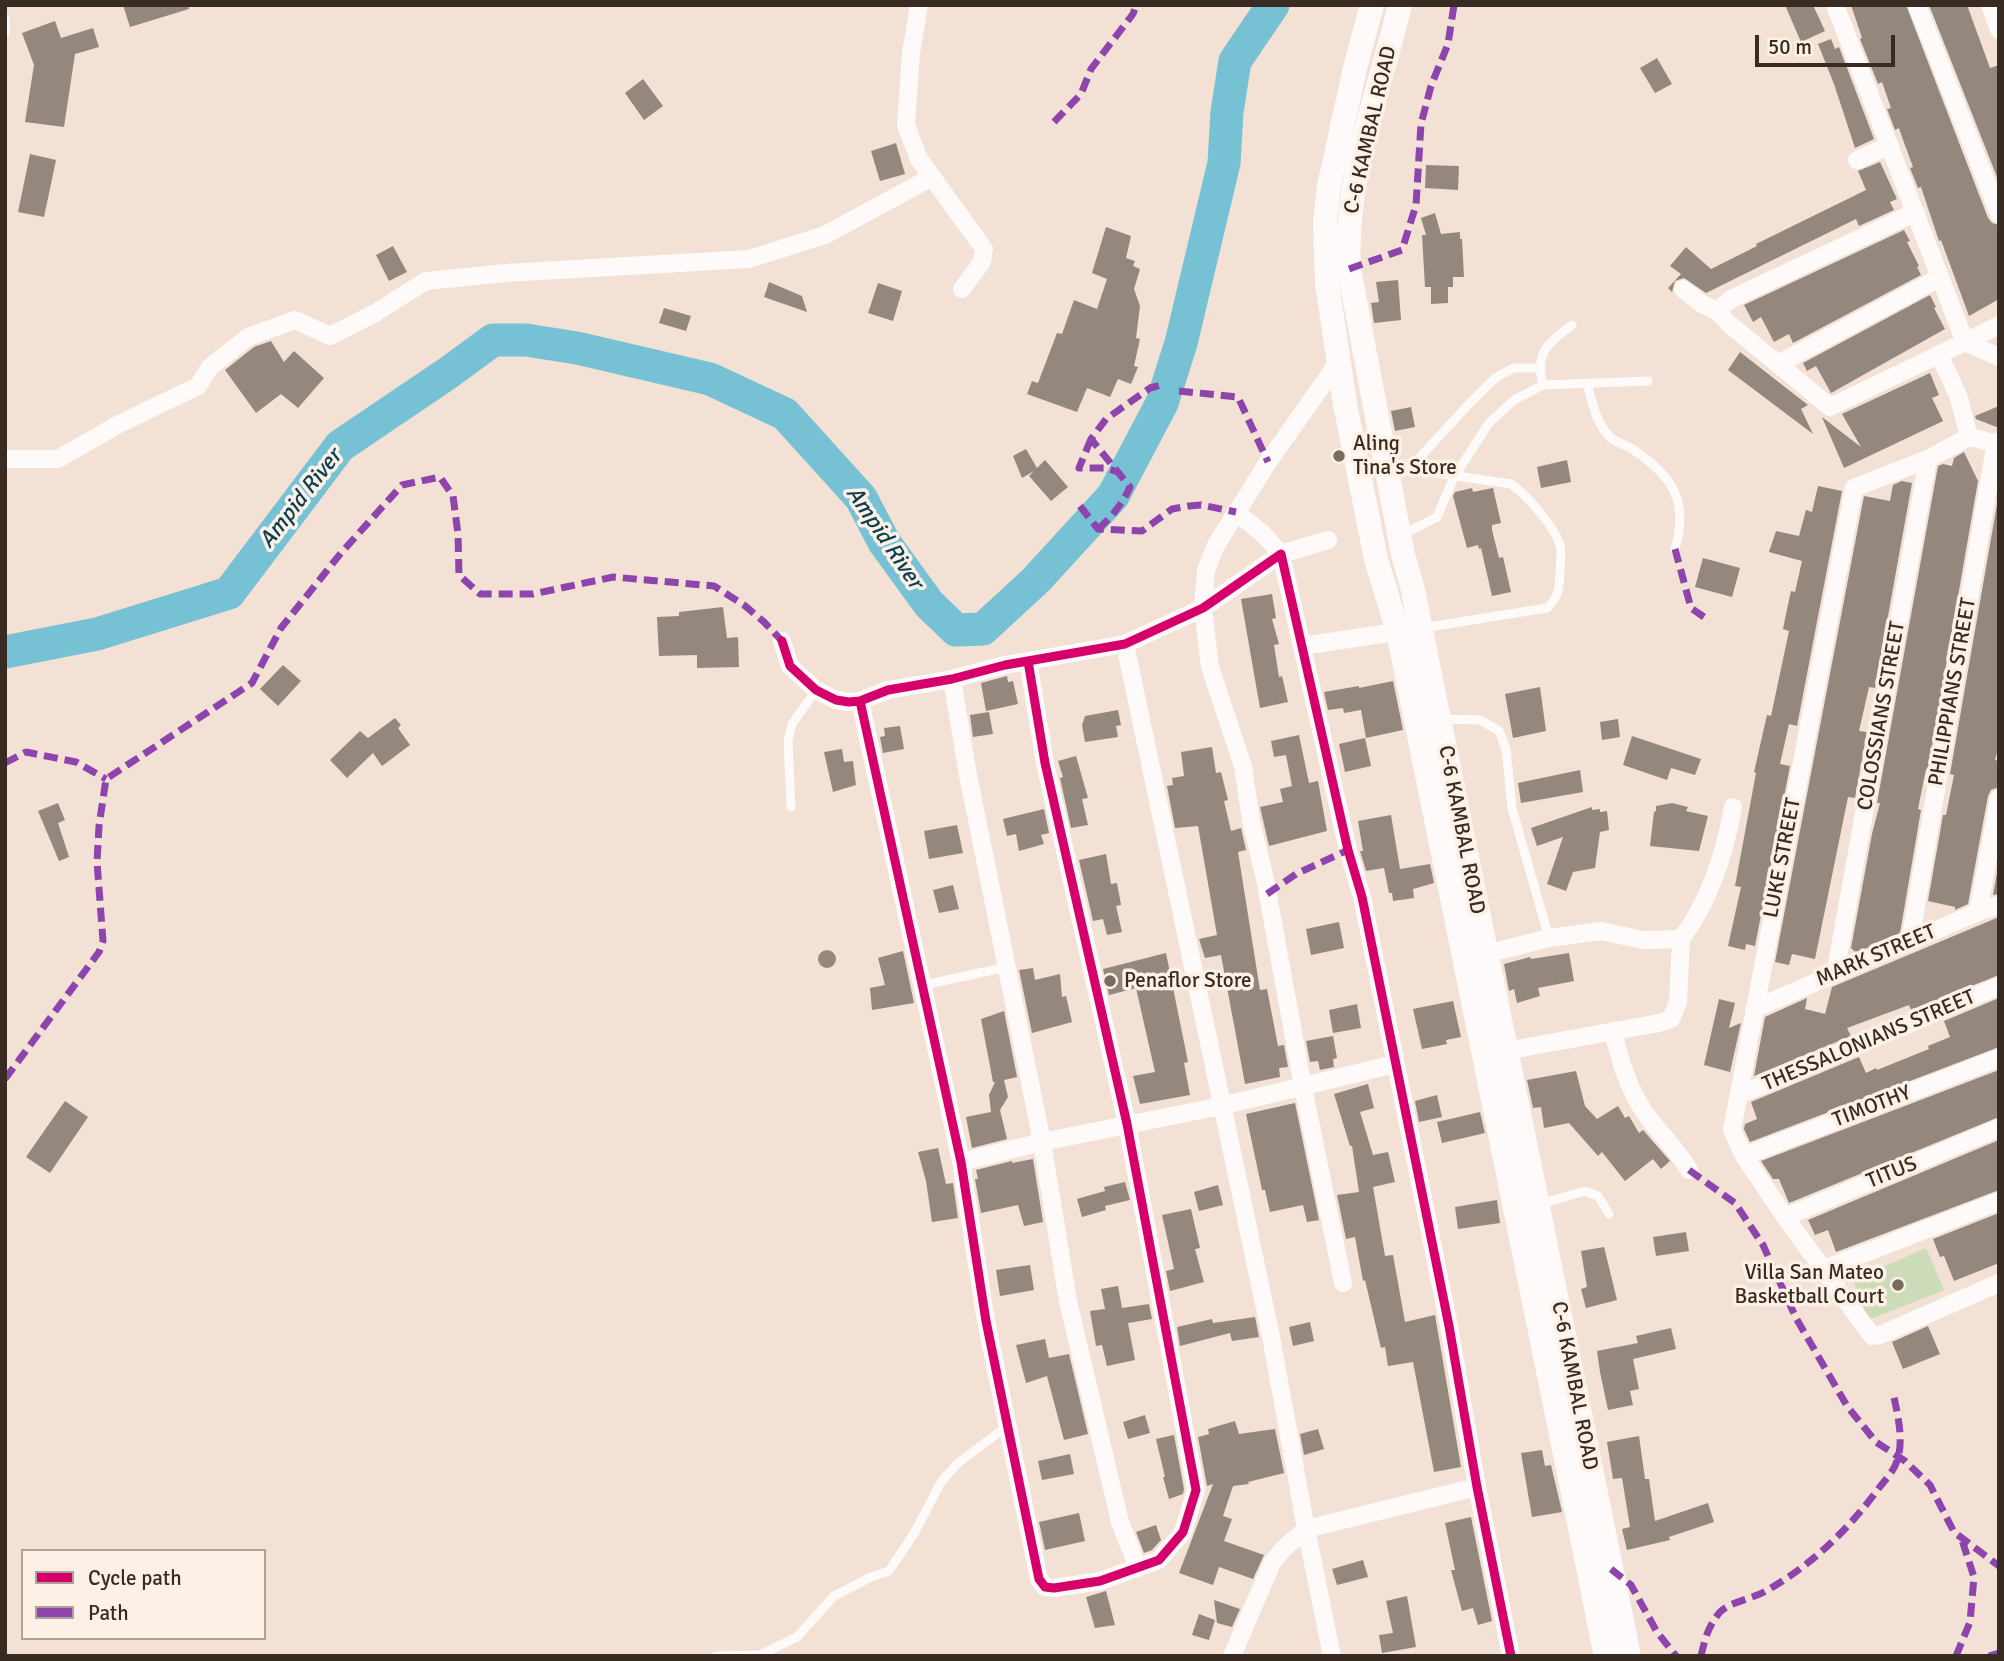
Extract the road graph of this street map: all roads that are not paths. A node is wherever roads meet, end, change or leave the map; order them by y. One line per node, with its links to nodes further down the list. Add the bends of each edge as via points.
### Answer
1 (919, 5): 12 (street, via 906,125 919,159)
2 (1835, 5): 10 (street)
3 (1917, 5): 14 (street)
4 (1990, 5): 8 (street)
5 (1370, 14): 24 (main road, C-6 KAMBAL ROAD, via 1329,186 1325,222 1327,283)
6 (1397, 17): 34 (main road, C-6 KAMBAL ROAD, via 1356,177 1348,240 1349,269)
7 (5, 18): 9 (lane)
8 (1999, 30)
9 (5, 33)
10 (1890, 145): 11 (street); 13 (street)
11 (1857, 160)
12 (932, 177): 16 (street, via 984,249 982,262); 32 (street, via 825,235 749,259 426,281 330,336 295,320 248,337 210,367 198,386 58,459)
13 (1916, 212): 15 (street); 18 (street, via 1731,299)
14 (1999, 214)
15 (1939, 278): 21 (street); 25 (street)
16 (962, 289)
17 (1683, 289): 18 (street)
18 (1717, 311): 25 (street)
19 (1999, 325): 21 (street)
20 (1572, 326): 26 (lane, via 1547,344)
21 (1965, 342): 22 (street); 23 (street)
22 (1939, 355): 25 (street, via 1830,407); 30 (street, via 1958,395)
23 (1999, 357)
24 (1340, 360): 36 (street); 42 (main road, C-6 KAMBAL ROAD, via 1376,559)
25 (1778, 364)
26 (1539, 368): 29 (lane); 34 (lane, via 1514,368 1495,378)
27 (1648, 381): 28 (lane)
28 (1587, 383): 29 (lane); 39 (lane, via 1597,417 1610,438 1647,460 1672,485 1681,512)
29 (1543, 385): 35 (lane, via 1514,400 1495,417)
30 (1969, 437): 31 (street); 33 (street, LUKE STREET)
31 (1998, 443): 58 (street, PHILIPPIANS STREET)
32 (5, 459)
33 (1928, 459): 61 (street, COLOSSIANS STREET); 64 (street, LUKE STREET, via 1861,484 1851,496)
34 (1399, 475): 35 (lane); 37 (main road, C-6 KAMBAL ROAD)
35 (1454, 477): 37 (lane, via 1437,517); 42 (lane, via 1504,482 1524,494 1561,546 1559,590 1547,608)
36 (1236, 512): 40 (street); 41 (street, via 1206,570)
37 (1399, 536): 42 (main road, C-6 KAMBAL ROAD)
38 (1328, 540): 40 (street)
39 (1675, 549)
40 (1281, 554): 41 (street); 45 (street)
41 (1203, 608): 44 (street); 69 (street, via 1210,667 1243,766)
42 (1409, 630): 45 (street); 50 (main road, C-6 KAMBAL ROAD); 59 (main road, C-6 KAMBAL ROAD)
43 (782, 641): 48 (street, via 790,666)
44 (1125, 644): 46 (street); 71 (street)
45 (1302, 646): 68 (street, via 1362,897)
46 (1028, 662): 47 (street); 72 (street, via 1045,763)
47 (952, 678): 49 (street, via 888,690); 60 (street)
48 (816, 690): 49 (street, via 836,700); 52 (lane, via 792,724 788,741)
49 (860, 701): 62 (street)
50 (1439, 719): 56 (lane, via 1480,720 1499,731 1506,748 1512,808); 59 (main road, C-6 KAMBAL ROAD)
51 (1999, 798): 55 (street)
52 (791, 807)
53 (1733, 807): 57 (street, via 1713,881)
54 (1999, 905): 55 (street, MARK STREET)
55 (1978, 912): 58 (street, MARK STREET)
56 (1549, 938): 57 (street, via 1601,931 1643,940); 59 (street)
57 (1681, 939): 65 (street, via 1678,1002 1671,1019)
58 (1910, 941): 61 (street, MARK STREET)
59 (1475, 956): 66 (main road, C-6 KAMBAL ROAD); 93 (main road, C-6 KAMBAL ROAD)
60 (1007, 967): 62 (lane); 74 (street)
61 (1835, 974): 64 (street, MARK STREET)
62 (924, 985): 76 (street)
63 (1999, 986): 70 (street, THESSALONIANS STREET)
64 (1754, 1009): 70 (street, LUKE STREET)
65 (1613, 1031): 66 (street); 77 (street, via 1633,1094)
66 (1505, 1051): 79 (main road, C-6 KAMBAL ROAD)
67 (1999, 1058): 75 (street, TIMOTHY)
68 (1395, 1065): 69 (street); 86 (street)
69 (1303, 1087): 71 (street); 83 (street)
70 (1739, 1095): 75 (street, LUKE STREET, via 1732,1130)
71 (1221, 1106): 72 (street); 87 (street, via 1271,1337)
72 (1127, 1124): 74 (street); 88 (street, via 1196,1489 1183,1532 1159,1560)
73 (1999, 1128): 81 (street, TITUS)
74 (1042, 1142): 76 (street); 88 (street, via 1068,1301 1120,1522)
75 (1744, 1156): 81 (street, LUKE STREET)
76 (961, 1162): 85 (street)
77 (1689, 1170)
78 (1999, 1201): 82 (street)
79 (1537, 1205): 80 (lane, via 1585,1191 1598,1196); 94 (main road, C-6 KAMBAL ROAD)
80 (1609, 1214)
81 (1785, 1217): 82 (street, LUKE STREET)
82 (1825, 1269): 84 (street, LUKE STREET, via 1872,1336)
83 (1343, 1283)
84 (1999, 1283)
85 (1006, 1427): 88 (street, via 1039,1579 1045,1587 1100,1581); 89 (lane, via 958,1463 941,1482 889,1571 834,1596 797,1637 760,1655)
86 (1477, 1487): 87 (street); 92 (street)
87 (1306, 1529): 90 (street, via 1272,1563); 91 (street)
88 (1138, 1568)
89 (716, 1656)
90 (1232, 1656)
91 (1332, 1656)
92 (1511, 1656)
93 (1606, 1656)
94 (1629, 1656)

